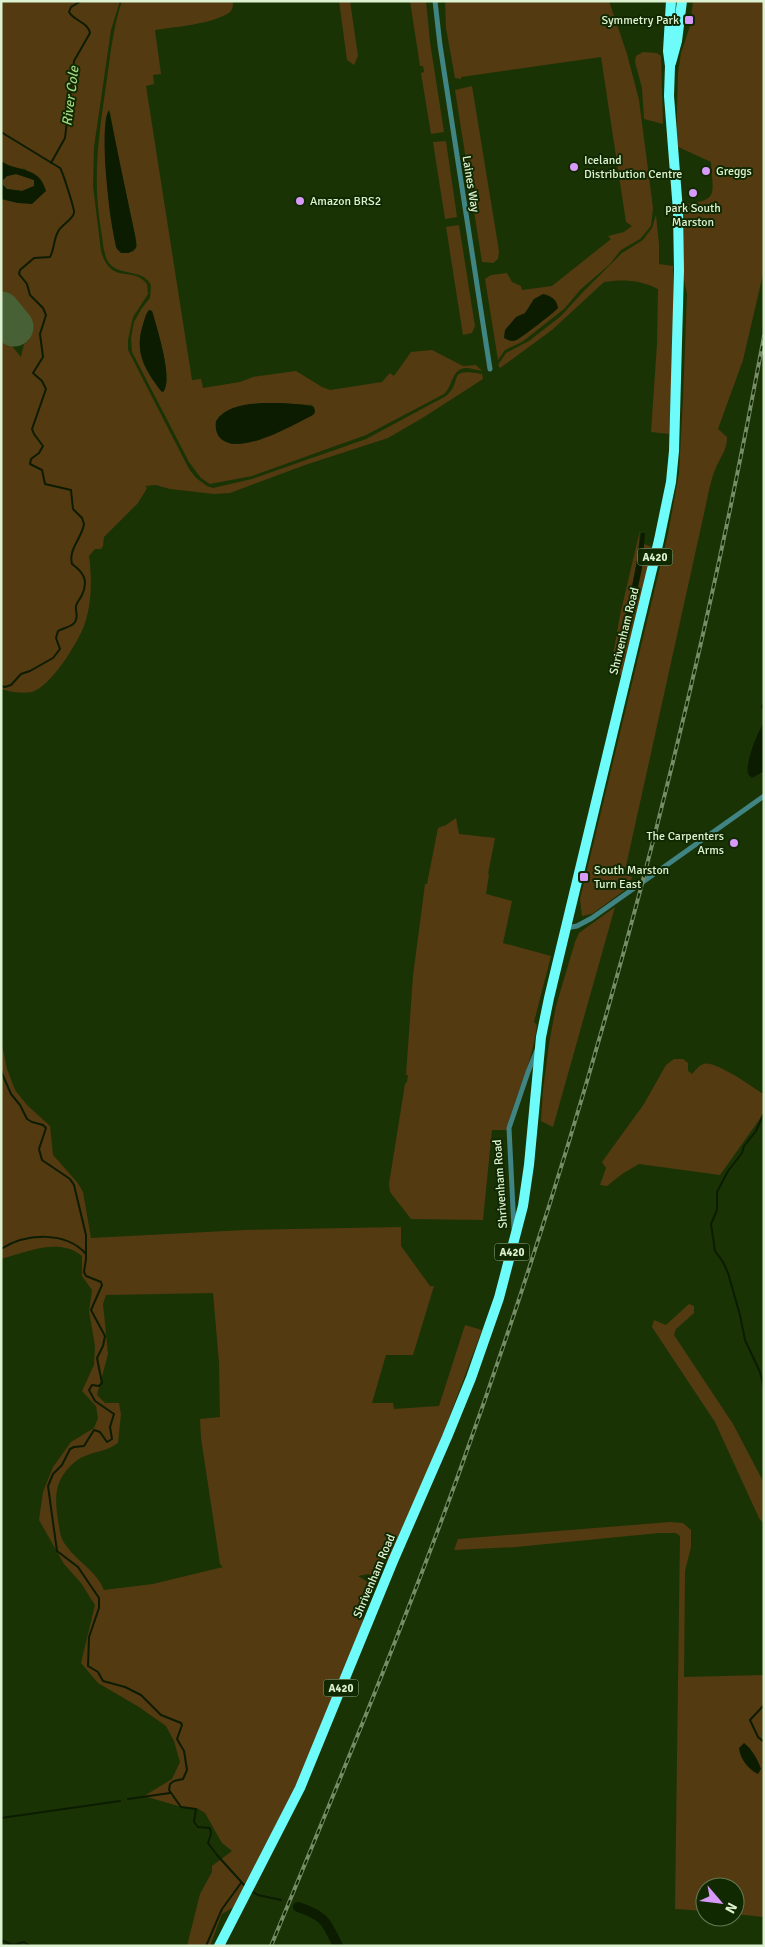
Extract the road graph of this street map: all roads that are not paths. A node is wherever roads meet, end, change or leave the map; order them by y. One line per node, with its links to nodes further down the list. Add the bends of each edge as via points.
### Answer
1 (435, 1): 5 (street, Laines Way)
2 (671, 1): 4 (highway, Shrivenham Road / A420)
3 (682, 1): 4 (highway, Shrivenham Road / A420)
4 (669, 43): 7 (highway, Shrivenham Road / A420, via 670,108 680,238 676,417 671,482)
5 (490, 369)
6 (764, 796): 7 (street, via 592,918)
7 (566, 928): 8 (highway, Shrivenham Road / A420)
8 (540, 1045): 9 (highway, Shrivenham Road / A420, via 529,1165); 9 (street, Shrivenham Road, via 509,1128)
9 (516, 1237): 10 (highway, Shrivenham Road / A420, via 499,1298 447,1437 300,1788)
10 (234, 1917): 11 (highway, A420); 12 (highway, A420)
11 (219, 1946)
12 (224, 1946)

